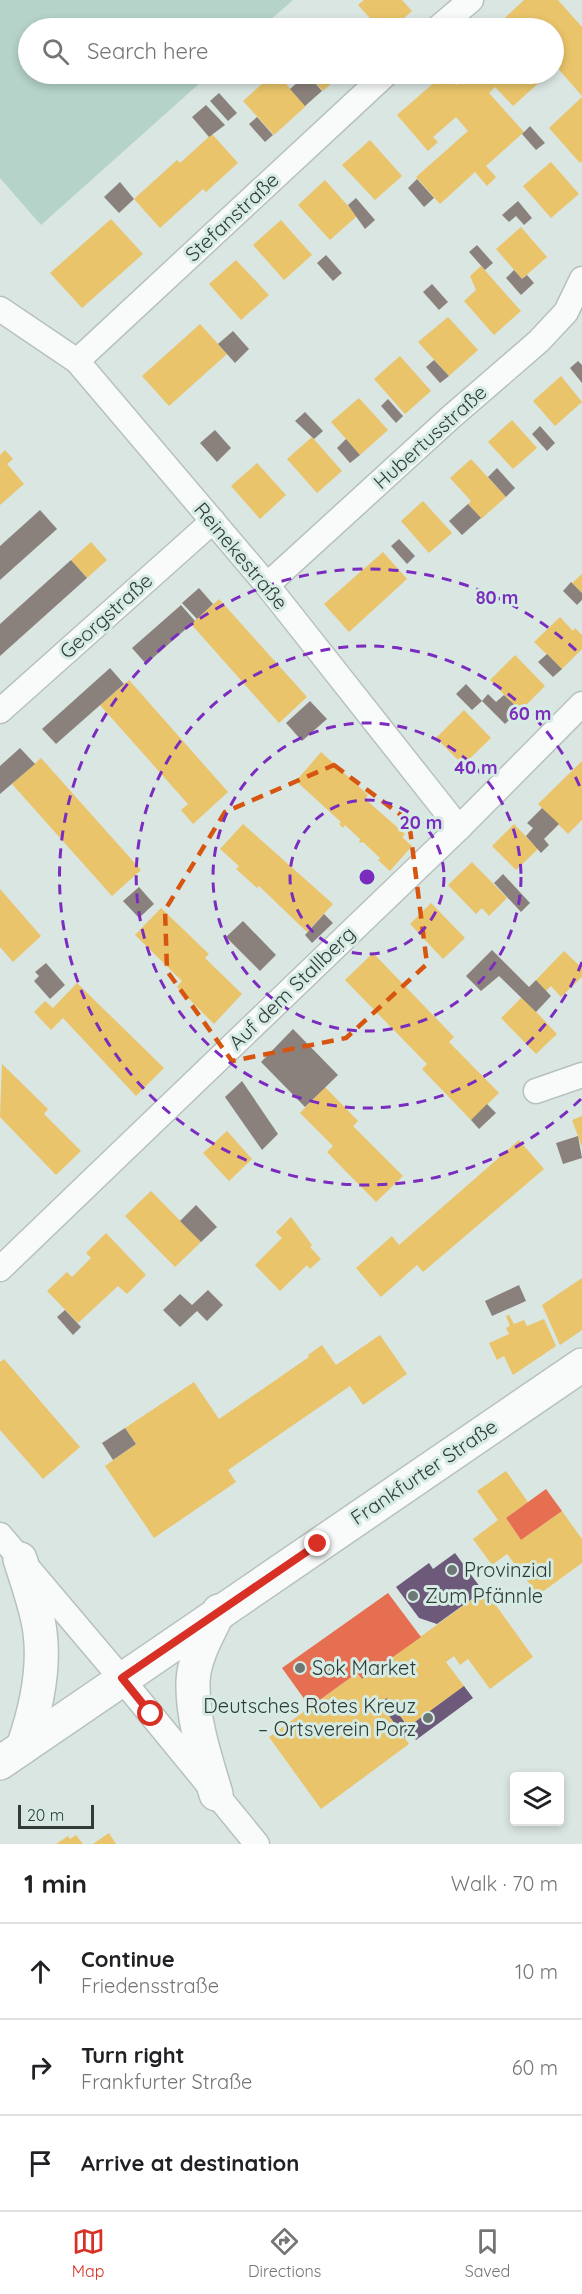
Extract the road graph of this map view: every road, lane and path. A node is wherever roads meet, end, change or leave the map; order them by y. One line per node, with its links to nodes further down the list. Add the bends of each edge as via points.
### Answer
1 (471, 0): 2 (street)
2 (450, 18)
3 (375, 84): 6 (street, Stefanstraße)
4 (582, 279): 8 (street, Hubertusstraße, via 566,312 539,341)
5 (0, 309): 6 (street, Reinekestraße)
6 (77, 361): 7 (street, Reinekestraße)
7 (213, 521): 8 (street, Reinekestraße); 10 (street, Georgstraße)
8 (267, 585): 11 (street, Reinekestraße)
9 (582, 704): 11 (street, Auf dem Stallberg)
10 (0, 711)
11 (459, 828): 14 (street, Auf dem Stallberg)
12 (582, 1075): 13 (street)
13 (536, 1091)
14 (0, 1269)
15 (582, 1365): 17 (main road, Frankfurter Straße)
16 (10, 1547): 18 (street); 19 (main road, via 40,1631 41,1676 33,1718)
17 (219, 1611): 18 (main road, Frankfurter Straße); 20 (main road, via 201,1649 193,1679 198,1733)
18 (122, 1678): 19 (main road, Frankfurter Straße); 20 (street)
19 (11, 1755)
20 (216, 1794): 21 (street)
21 (257, 1844)

